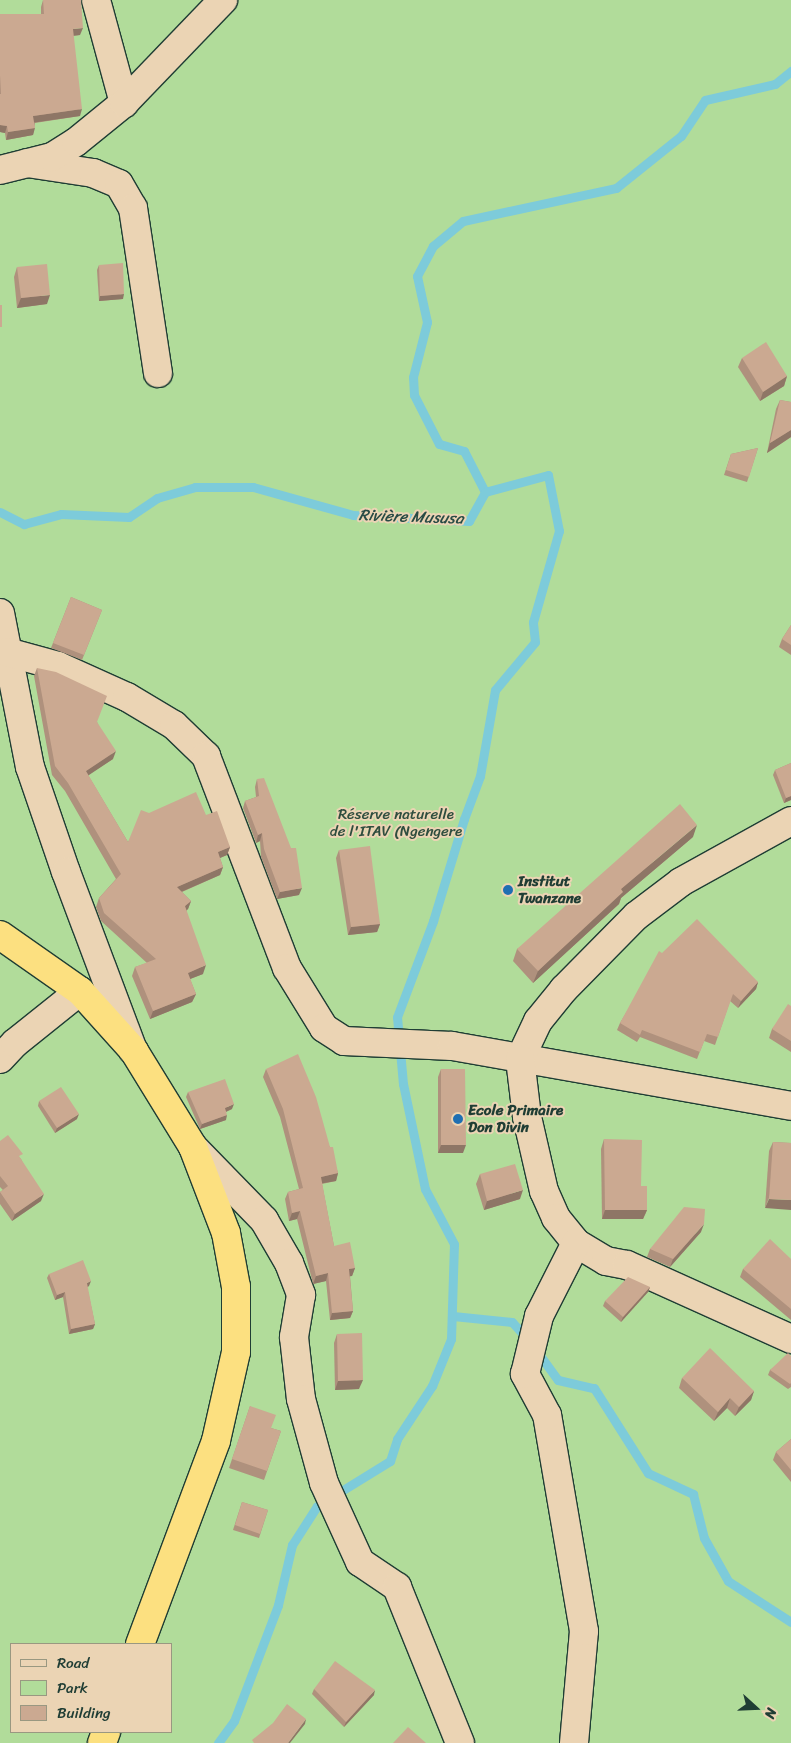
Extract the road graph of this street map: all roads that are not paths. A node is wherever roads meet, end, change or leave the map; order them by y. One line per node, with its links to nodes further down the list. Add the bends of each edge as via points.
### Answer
1 (96, 0): 3 (street)
2 (223, 0): 3 (street)
3 (124, 103): 4 (street, via 52,157)
4 (27, 163): 5 (street); 6 (street, via 93,173 119,184 133,208)
5 (0, 170)
6 (158, 373)
7 (0, 613): 8 (street)
8 (7, 652): 12 (street, via 30,767); 14 (street, via 58,666 127,698 174,725 206,756 287,968 324,1028 344,1041 452,1046)
9 (791, 821): 14 (street, via 681,882 636,916 571,981 538,1021)
10 (0, 935): 11 (highway)
11 (80, 991): 12 (highway); 13 (street)
12 (134, 1052): 16 (highway)
13 (0, 1059)
14 (520, 1059): 15 (street); 17 (street, via 527,1116 544,1191 556,1218)
15 (791, 1106)
16 (193, 1147): 19 (highway, via 226,1233 236,1287 236,1352 216,1441); 20 (street, via 264,1220 289,1264 301,1295 294,1337 302,1399 324,1484 360,1562 397,1587)
17 (576, 1243): 18 (street, via 606,1261 627,1265); 21 (street, via 537,1324 524,1374 547,1415 584,1632)
18 (791, 1339)
19 (140, 1643)
20 (460, 1743)
21 (574, 1743)

